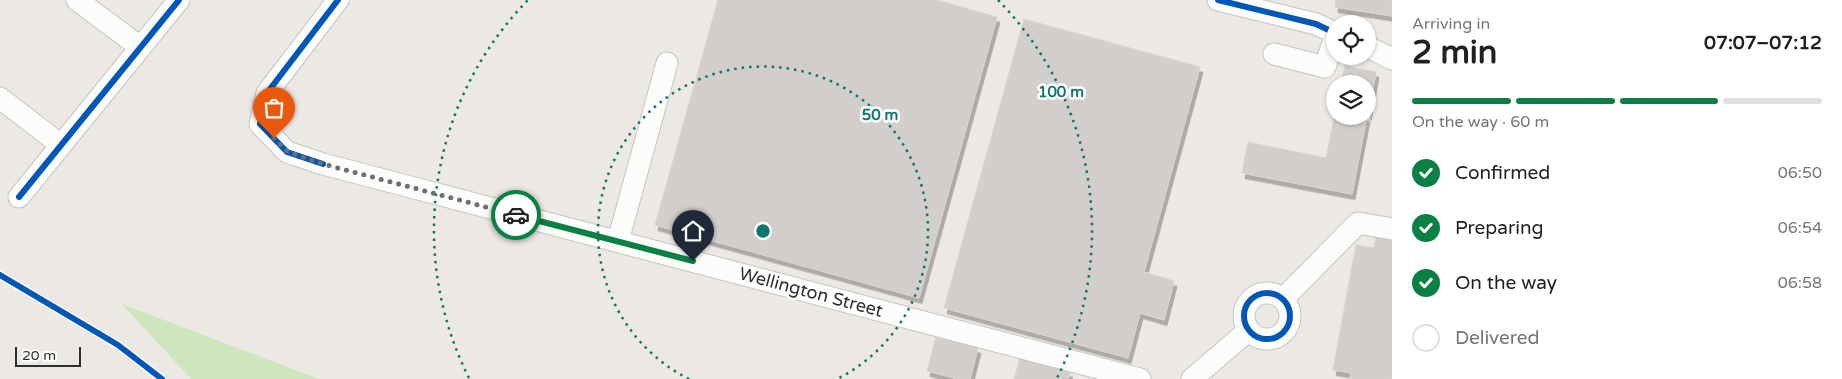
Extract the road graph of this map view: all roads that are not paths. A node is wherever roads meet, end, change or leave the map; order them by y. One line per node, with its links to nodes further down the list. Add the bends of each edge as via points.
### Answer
1 (77, 0): 6 (street)
2 (179, 0): 6 (street)
3 (338, 0): 16 (street, Wellington Street, via 267,93 260,124 288,152)
4 (1218, 0): 5 (street)
5 (1326, 29)
6 (140, 47): 13 (street)
7 (1376, 51): 9 (street)
8 (1274, 54): 11 (street, via 1325,67)
9 (1392, 58)
10 (667, 63): 16 (street)
11 (1326, 64)
12 (0, 98): 13 (street)
13 (61, 145): 14 (street)
14 (18, 197)
15 (1392, 229): 17 (street, via 1358,223)
16 (618, 241): 19 (street, Wellington Street)
17 (1283, 300): 18 (street, via 1270,293 1255,296 1245,308 1245,323); 18 (street, via 1288,305 1290,320 1282,333 1276,337 1261,338)
18 (1249, 330): 21 (street)
19 (1108, 375): 20 (street, Wellington Street)
20 (1140, 379)
21 (1192, 379)

